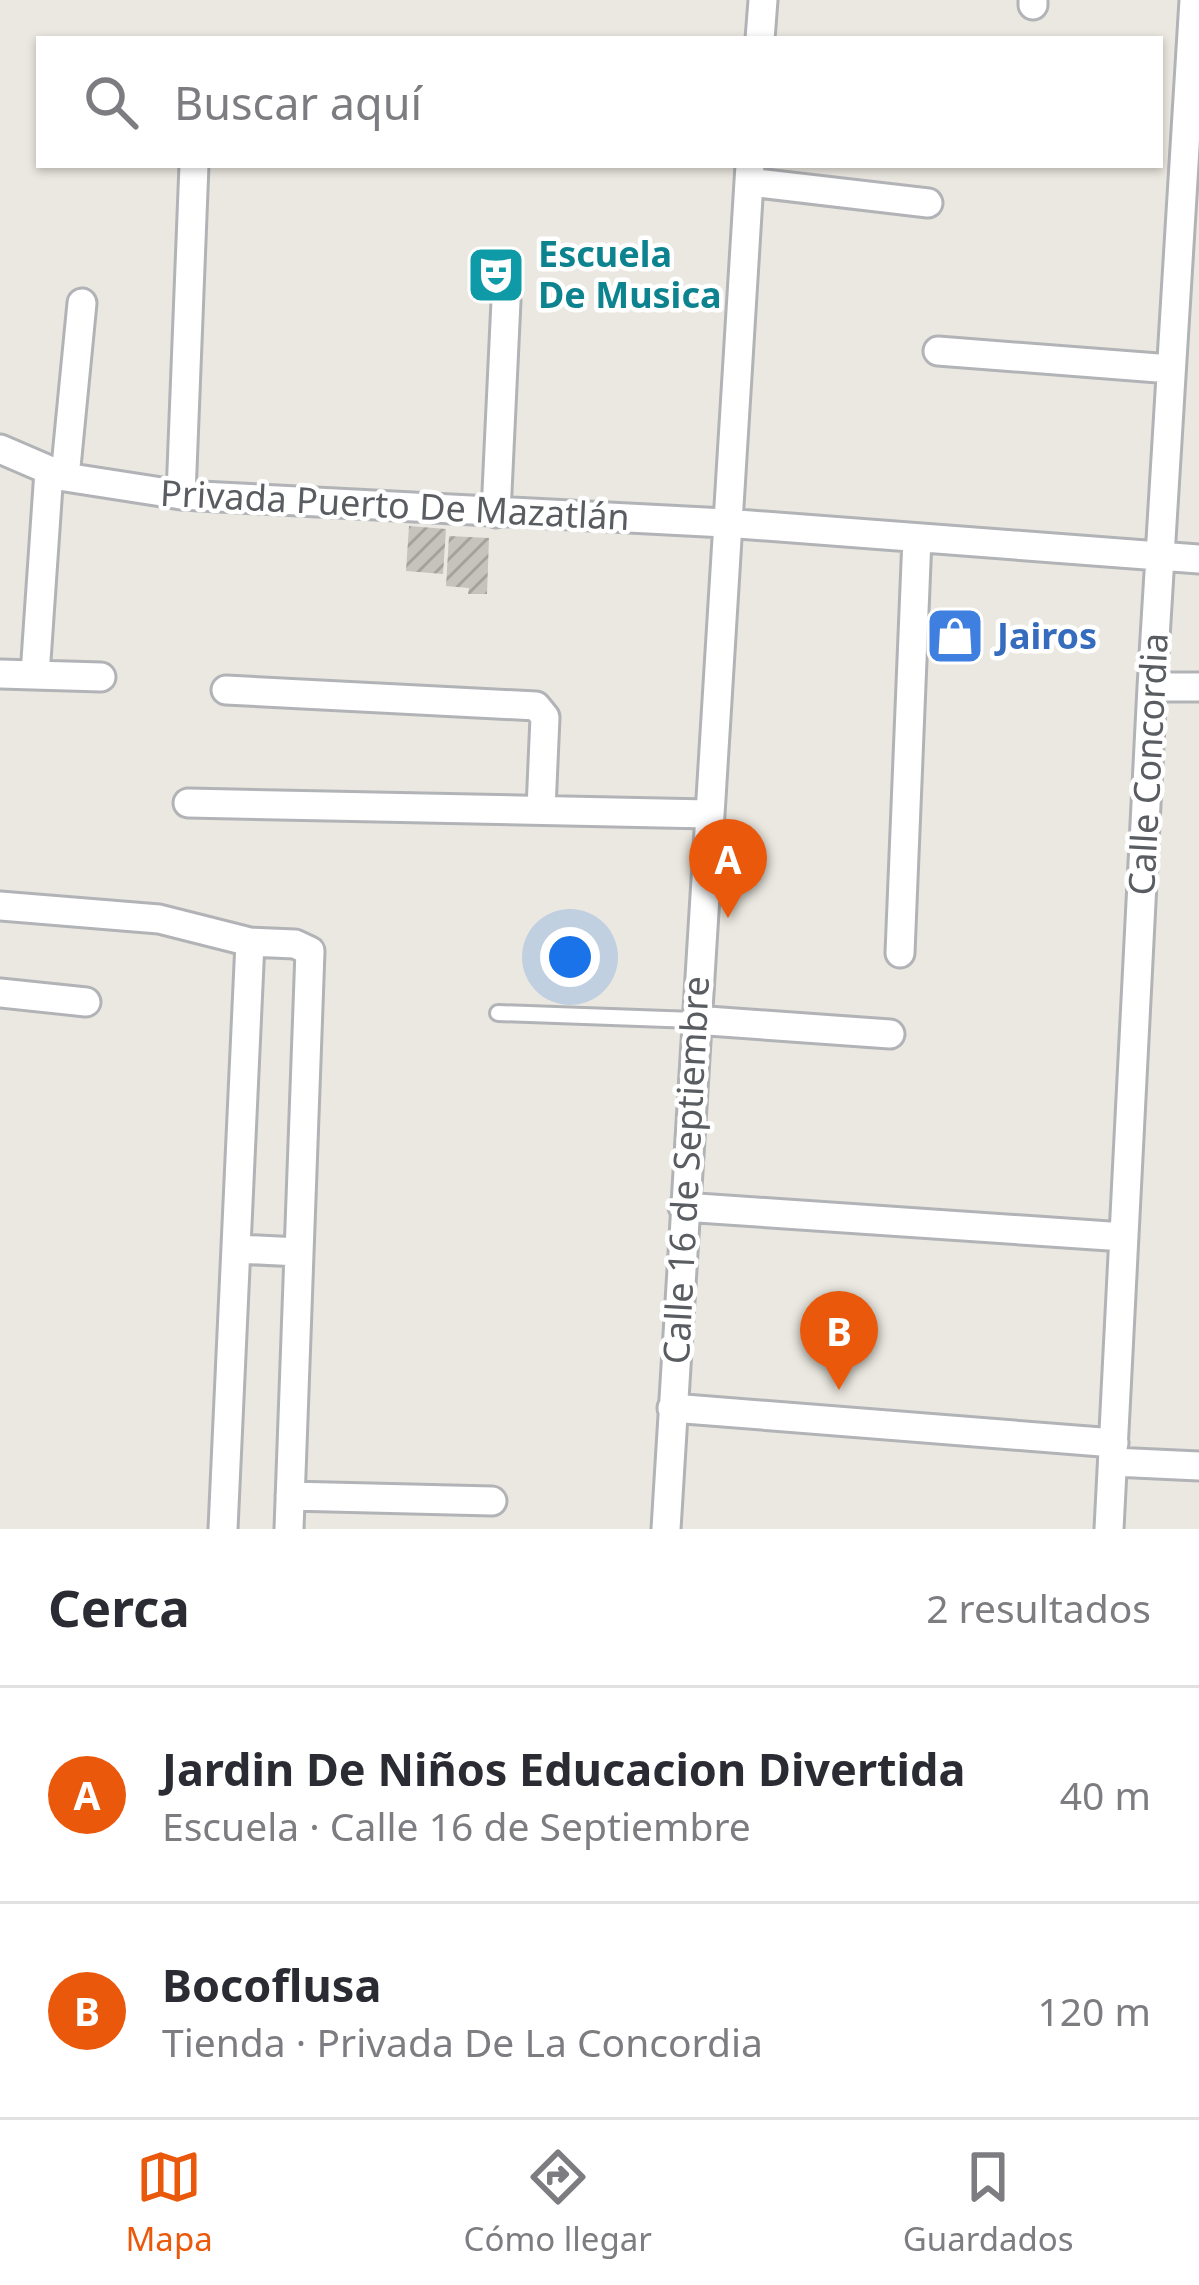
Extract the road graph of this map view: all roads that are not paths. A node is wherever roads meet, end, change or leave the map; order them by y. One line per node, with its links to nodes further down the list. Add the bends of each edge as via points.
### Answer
1 (763, 0): 3 (street)
2 (1194, 0): 4 (street, Calle Concordia)
3 (760, 36)
4 (1194, 90): 5 (street, Calle Concordia)
5 (1173, 134): 12 (street, Calle Concordia)
6 (194, 168): 15 (street)
7 (750, 174): 8 (street); 17 (street, Calle 16 de Septiembre)
8 (928, 203)
9 (506, 301): 16 (street)
10 (82, 303): 14 (street)
11 (938, 351): 12 (street)
12 (1171, 369): 19 (street, Calle Concordia)
13 (0, 448): 14 (street, Privada Puerto De Mazatlán)
14 (57, 474): 15 (street, Privada Puerto De Mazatlán); 22 (street)
15 (181, 495): 16 (street, Privada Puerto De Mazatlán)
16 (496, 513): 17 (street, Privada Puerto De Mazatlán)
17 (725, 523): 18 (street, Privada Puerto De Mazatlán); 29 (street, Calle 16 de Septiembre)
18 (917, 538): 19 (street, Privada Puerto De Mazatlán); 32 (street)
19 (1160, 557): 20 (street, Privada Puerto De Mazatlán); 24 (street, Calle Concordia)
20 (1199, 559)
21 (0, 674): 22 (street)
22 (35, 675): 23 (street)
23 (101, 677)
24 (1152, 686): 25 (street); 39 (street, Calle Concordia)
25 (1199, 687)
26 (226, 690): 28 (street, via 536,706 545,718)
27 (188, 803): 28 (street)
28 (541, 808): 29 (street)
29 (707, 814): 36 (street, Calle 16 de Septiembre)
30 (0, 906): 31 (street, via 159,919)
31 (250, 942): 40 (street); 41 (street, via 302,945 311,955)
32 (900, 952)
33 (0, 993): 34 (street)
34 (86, 1002)
35 (498, 1013): 36 (lane)
36 (694, 1020): 37 (street); 38 (street, Calle 16 de Septiembre)
37 (890, 1034)
38 (683, 1207): 39 (street); 42 (street, Calle 16 de Septiembre)
39 (1124, 1237): 43 (street, Calle Concordia)
40 (236, 1249): 41 (street); 47 (street)
41 (299, 1252): 45 (street)
42 (672, 1408): 43 (street); 49 (street, Calle 16 de Septiembre)
43 (1114, 1453): 44 (street); 50 (street, Calle Concordia)
44 (1199, 1466)
45 (290, 1496): 46 (street); 48 (street)
46 (492, 1501)
47 (223, 1529)
48 (289, 1529)
49 (666, 1529)
50 (1109, 1529)

